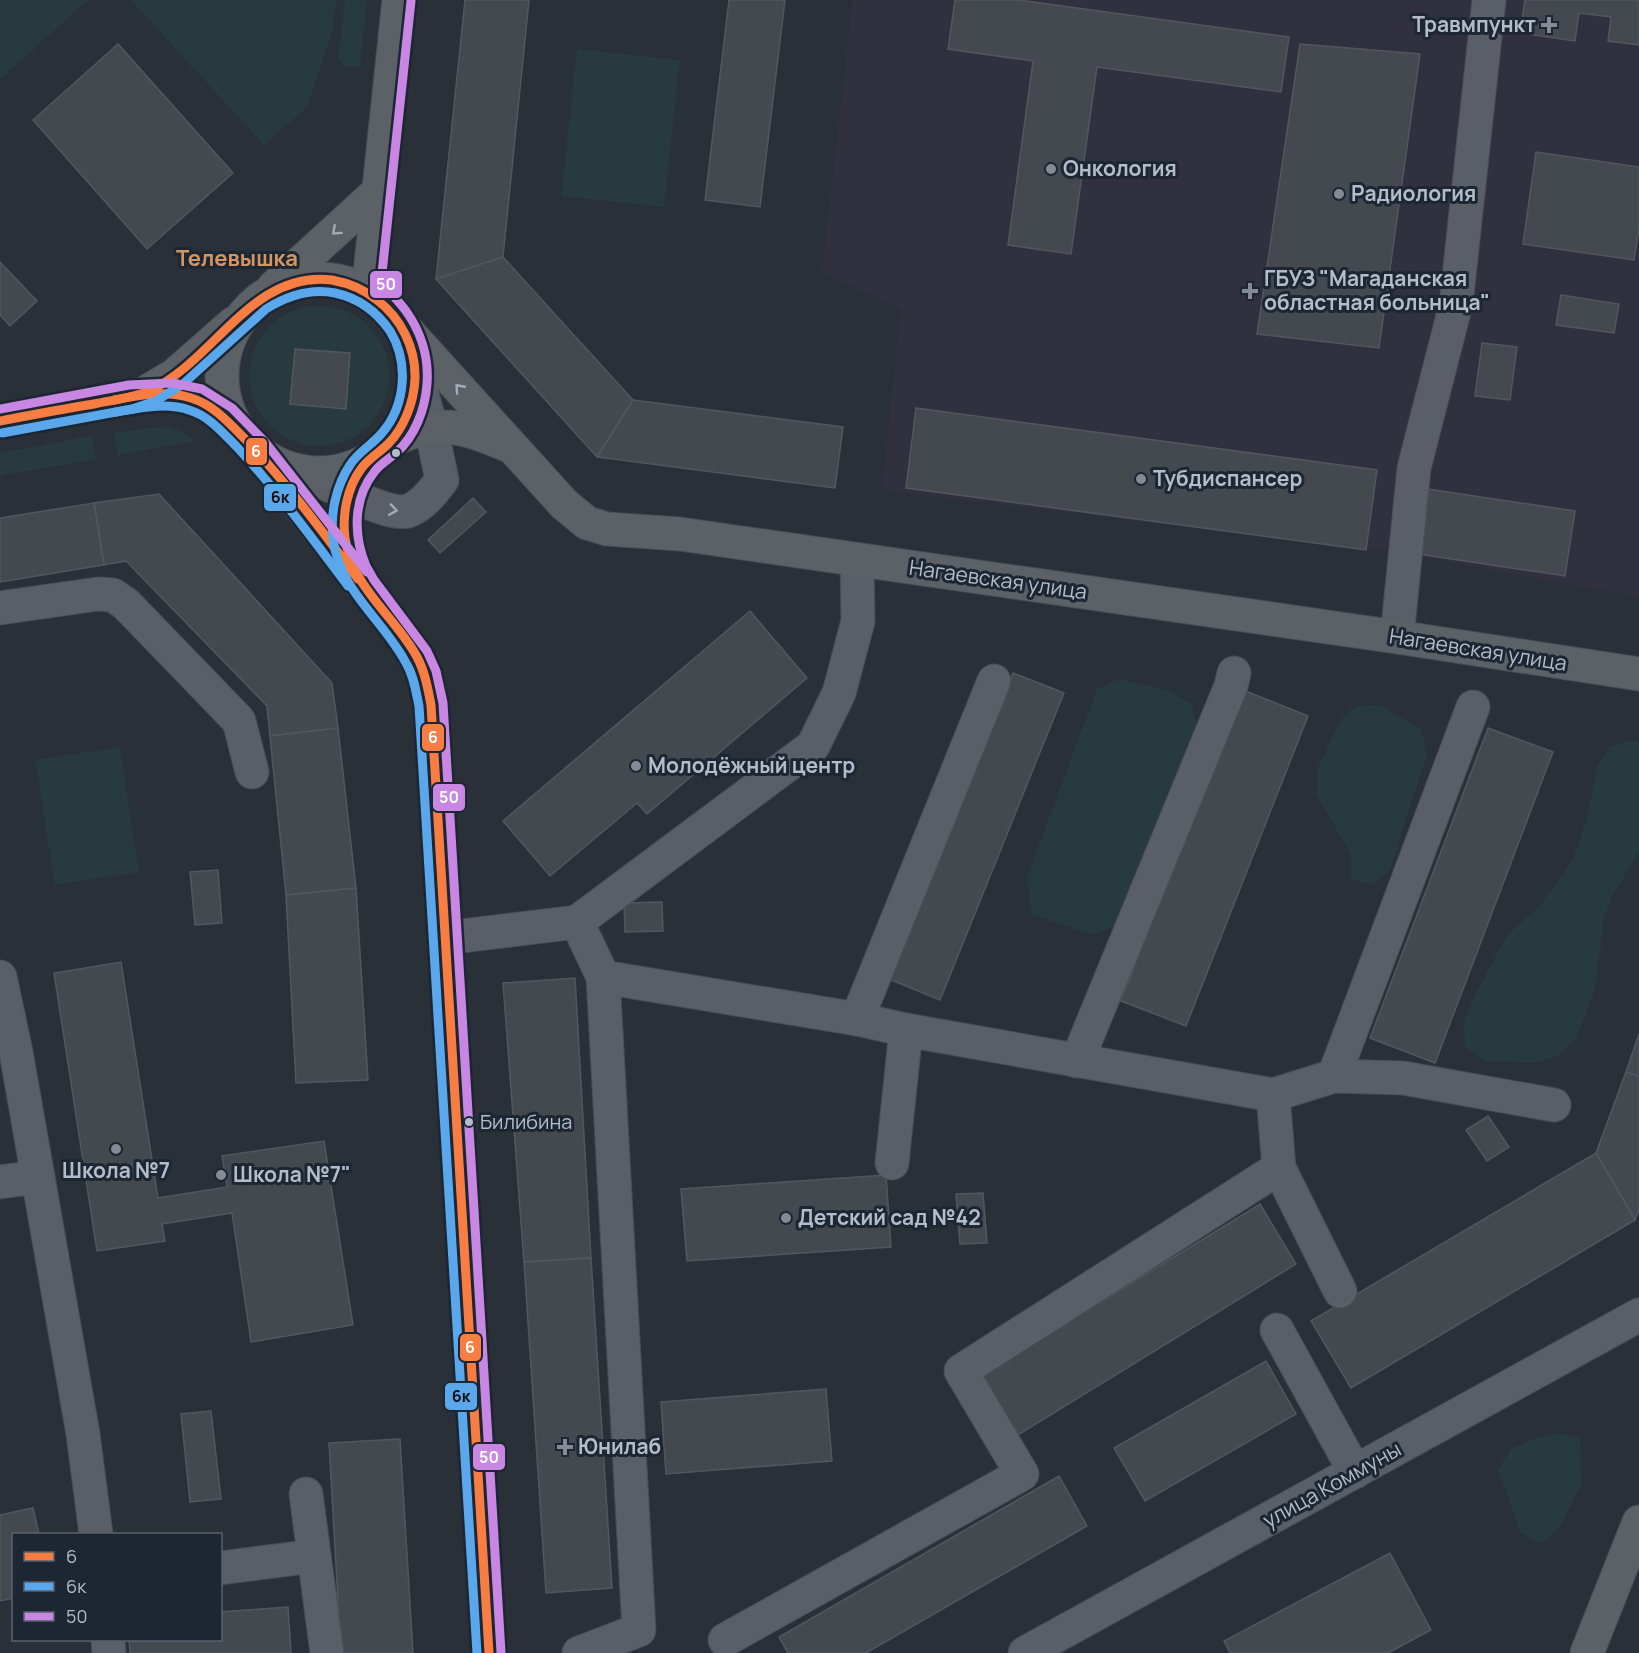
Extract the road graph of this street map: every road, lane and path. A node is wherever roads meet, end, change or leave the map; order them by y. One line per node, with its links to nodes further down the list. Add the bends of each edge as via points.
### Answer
1 (399, 0): 3 (main road)
2 (1489, 0): 18 (street, via 1456,304 1414,468)
3 (379, 191): 4 (main road, one-way to 4); 5 (main road, via 370,273 374,293)
4 (254, 305): 5 (main road, via 280,287 324,279 353,285); 7 (main road, via 175,375); 10 (main road, via 228,342 222,370 225,401)
5 (390, 312): 6 (main road, via 410,343); 11 (main road, one-way to 5)
6 (415, 369): 9 (street); 12 (main road, via 411,407)
7 (130, 397): 8 (main road); 10 (main road, via 171,394 198,400 212,407)
8 (0, 421)
9 (431, 427): 11 (main road, Нагаевская улица, via 471,430); 12 (main road, Нагаевская улица, via 409,433); 14 (street, one-way to 9, via 391,512 407,512 429,497 442,480)
10 (248, 440): 13 (main road, via 272,461); 16 (street)
11 (513, 447): 15 (main road, Нагаевская улица, via 564,504 587,523 607,529 680,534)
12 (383, 448): 13 (main road, via 343,470); 14 (street, via 365,465)
13 (301, 471): 14 (street)
14 (349, 494): 16 (street, via 345,539)
15 (857, 560): 18 (main road, Нагаевская улица); 24 (street, via 858,621 838,693 813,746)
16 (361, 583): 25 (street, via 407,642 426,676)
17 (0, 608): 23 (street, via 113,595 239,721)
18 (1396, 638): 20 (main road, Нагаевская улица)
19 (1234, 673): 30 (street)
20 (1639, 674)
21 (994, 681): 28 (street)
22 (1473, 707): 31 (street)
23 (252, 772)
24 (577, 922): 25 (street); 27 (street)
25 (445, 938): 49 (street)
26 (0, 977): 36 (street)
27 (603, 977): 28 (street); 50 (street, via 639,1630)
28 (857, 1019): 29 (street)
29 (906, 1030): 30 (street); 34 (street)
30 (1077, 1060): 32 (street)
31 (1334, 1076): 32 (street); 33 (street, via 1403,1078)
32 (1273, 1095): 35 (street)
33 (1554, 1105)
34 (892, 1163)
35 (1279, 1168): 38 (street); 47 (street, via 961,1371 1022,1474)
36 (38, 1177): 37 (street); 44 (street, via 83,1434)
37 (0, 1182)
38 (1340, 1291)
39 (1639, 1315): 41 (street, улица Коммуны)
40 (1277, 1330): 41 (street)
41 (1355, 1472): 51 (street, улица Коммуны)
42 (306, 1494): 45 (street)
43 (1639, 1522): 52 (main road)
44 (96, 1533)
45 (314, 1556): 46 (street); 48 (street)
46 (222, 1568)
47 (725, 1640)
48 (327, 1653)
49 (489, 1653)
50 (579, 1653)
51 (1025, 1653)
52 (1587, 1653)

